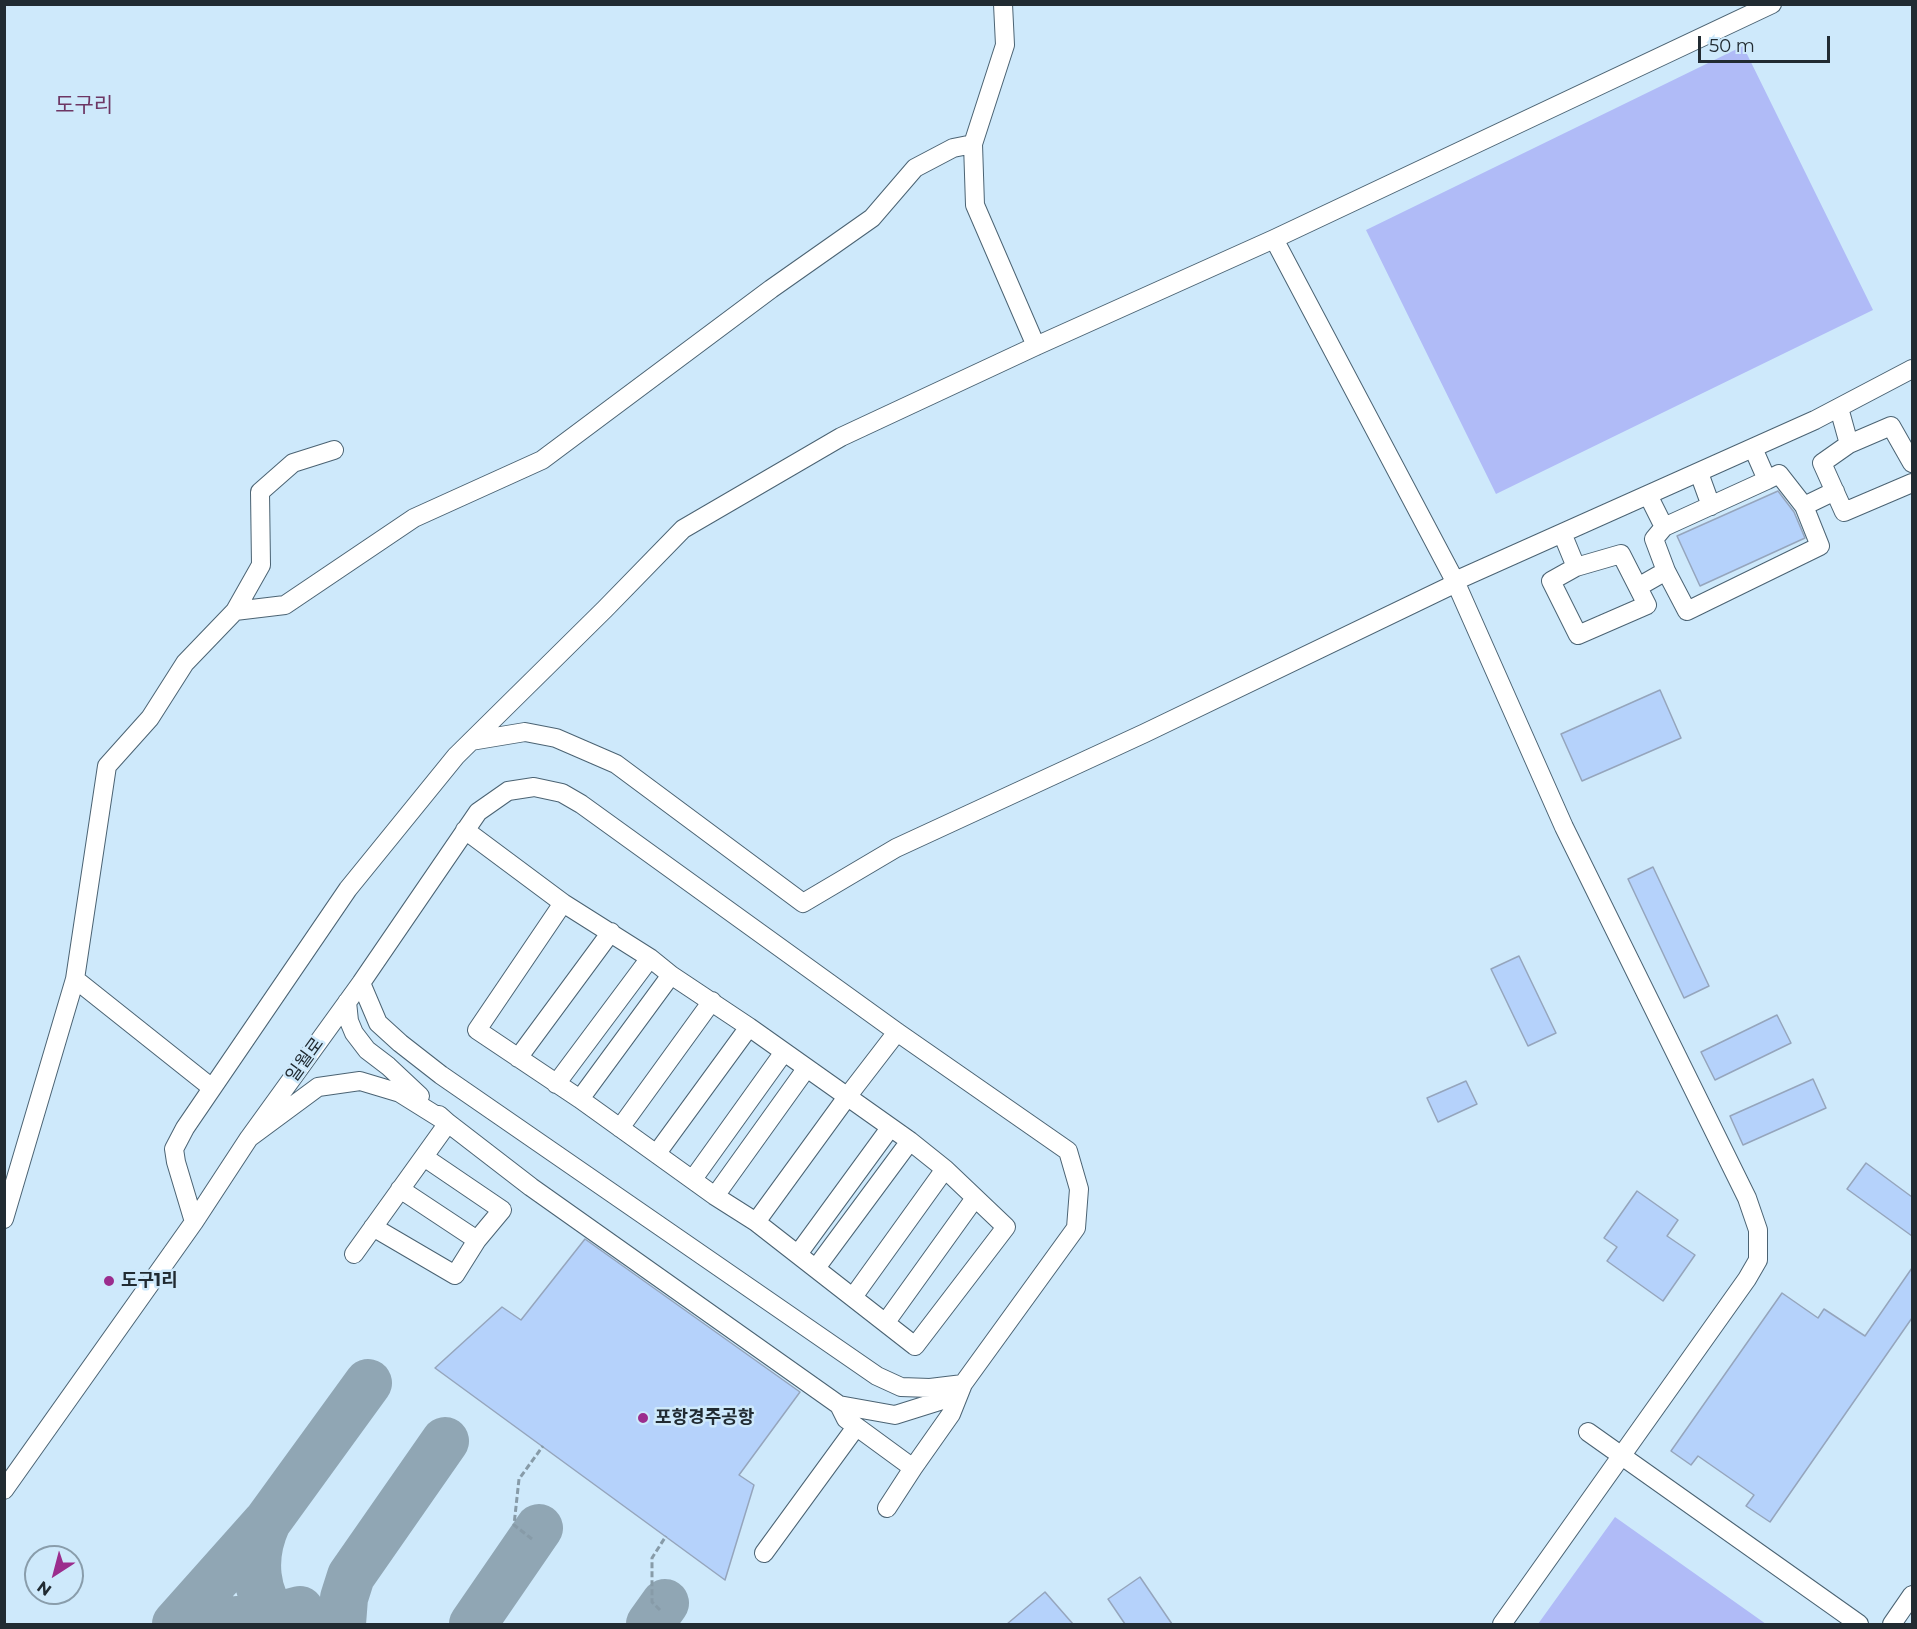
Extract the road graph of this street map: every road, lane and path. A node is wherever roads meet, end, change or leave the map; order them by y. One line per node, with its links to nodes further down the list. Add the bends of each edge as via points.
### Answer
1 (1772, 4): 4 (street)
2 (1003, 5): 3 (street, via 1005,45)
3 (973, 144): 5 (street, via 975,205); 25 (street, via 953,148 915,168 872,218 542,460 414,518 285,605)
4 (1274, 239): 5 (street); 23 (street)
5 (1036, 346): 26 (street, via 841,437 683,529)
6 (1912, 369): 7 (street)
7 (1839, 408): 8 (street); 9 (street)
8 (1848, 444): 11 (street, via 1891,426); 15 (street, via 1822,464)
9 (1753, 448): 12 (street); 13 (street)
10 (334, 450): 25 (street, via 293,463 260,492 261,565)
11 (1912, 463)
12 (1699, 473): 16 (street); 17 (street)
13 (1767, 480): 17 (street); 18 (street, via 1779,474)
14 (1912, 483): 15 (street, via 1844,512)
15 (1835, 491): 18 (street)
16 (1648, 495): 19 (street); 20 (street)
17 (1711, 506): 19 (street)
18 (1804, 506): 22 (street, via 1820,546 1686,610)
19 (1664, 527): 22 (street, via 1654,540)
20 (1562, 533): 21 (street); 23 (street)
21 (1576, 567): 24 (street, via 1621,554); 24 (street, via 1551,581 1578,635 1647,605)
22 (1666, 571): 24 (street)
23 (1455, 581): 26 (street, via 1145,734 896,848 803,903 616,764 556,738 525,732); 72 (street, via 1564,827 1747,1198 1758,1230 1758,1260 1748,1279)
24 (1638, 587)
25 (235, 611): 32 (street, via 185,663 150,718 108,766)
26 (471, 741): 42 (street, via 348,889)
27 (465, 830): 28 (street); 33 (street, 일월로); 37 (street, 일월로, via 478,812 508,791 534,787 562,793)
28 (563, 903): 29 (street); 39 (street, via 477,1030)
29 (611, 932): 30 (street); 39 (street)
30 (650, 958): 31 (street); 41 (street)
31 (671, 975): 34 (street); 44 (street)
32 (75, 979): 42 (street); 57 (street)
33 (361, 983): 35 (street, 일월로); 67 (street, via 378,1023 400,1043 877,1376 902,1387 930,1389)
34 (712, 1001): 36 (street); 46 (street)
35 (347, 1002): 45 (street, via 349,1021 367,1050); 48 (street, 일월로)
36 (749, 1027): 38 (street); 50 (street)
37 (897, 1032): 43 (street); 67 (street, 일월로, via 1068,1151 1079,1189 1076,1228)
38 (784, 1052): 40 (street); 53 (street)
39 (518, 1058): 41 (street)
40 (806, 1069): 43 (street); 55 (street)
41 (556, 1084): 44 (street)
42 (212, 1088): 58 (street, via 174,1149)
43 (847, 1097): 47 (street); 59 (street)
44 (580, 1099): 46 (street)
45 (448, 1123): 48 (street, via 400,1093 360,1081 318,1087); 51 (street); 68 (street, via 531,1187)
46 (620, 1128): 50 (street)
47 (890, 1128): 49 (street); 63 (street)
48 (249, 1138): 58 (street, 일월로)
49 (910, 1141): 52 (street); 64 (street)
50 (657, 1153): 53 (street)
51 (424, 1157): 54 (street); 61 (street, via 502,1210)
52 (945, 1169): 56 (street); 65 (street)
53 (693, 1179): 55 (street)
54 (400, 1190): 60 (street); 61 (street)
55 (715, 1196): 59 (street)
56 (975, 1198): 66 (street); 66 (street, via 1006,1227 915,1346)
57 (4, 1219)
58 (194, 1222): 74 (street, 일월로)
59 (756, 1222): 63 (street)
60 (373, 1227): 61 (street, via 455,1275); 62 (street)
61 (477, 1240)
62 (354, 1254)
63 (798, 1254): 64 (street)
64 (816, 1268): 65 (street)
65 (852, 1297): 66 (street)
66 (886, 1322)
67 (963, 1384): 68 (street, via 946,1399 895,1415); 73 (street, via 951,1414)
68 (839, 1405): 69 (street, via 846,1419)
69 (856, 1427): 73 (street); 78 (street)
70 (1588, 1432): 72 (street)
71 (543, 1446): 77 (path, via 519,1479 514,1525)
72 (1622, 1456): 81 (street); 82 (street)
73 (913, 1468): 75 (street)
74 (4, 1490)
75 (887, 1508)
76 (666, 1536): 80 (path, via 652,1558 652,1602)
77 (532, 1539)
78 (764, 1552)
79 (1912, 1595): 83 (street)
80 (660, 1610)
81 (1502, 1624)
82 (1859, 1624)
83 (1892, 1624)

